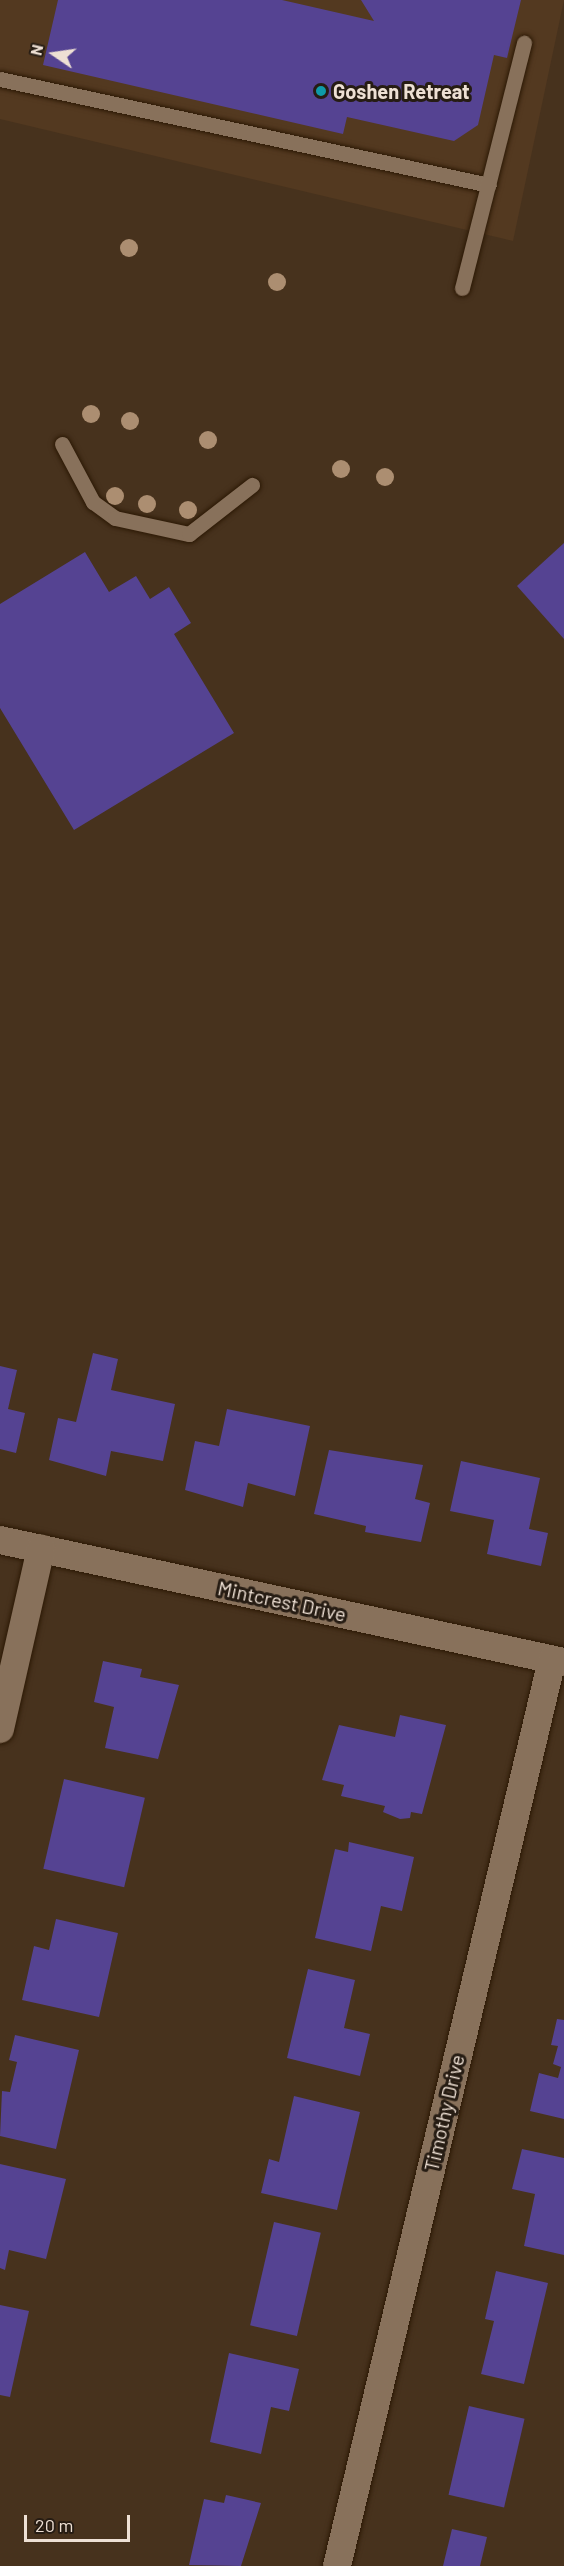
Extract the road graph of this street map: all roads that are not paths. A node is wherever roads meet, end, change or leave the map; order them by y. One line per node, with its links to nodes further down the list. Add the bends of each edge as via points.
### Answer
1 (524, 44): 3 (lane)
2 (0, 80): 3 (lane)
3 (489, 185): 4 (lane)
4 (462, 288)
5 (62, 444): 6 (lane, via 93,502 115,518 189,534)
6 (252, 486)
7 (0, 1540): 8 (street, Mintcrest Drive)
8 (41, 1549): 9 (street, Mintcrest Drive); 10 (street)
9 (558, 1661): 11 (street, Timothy Drive)
10 (0, 1729)
11 (337, 2566)

